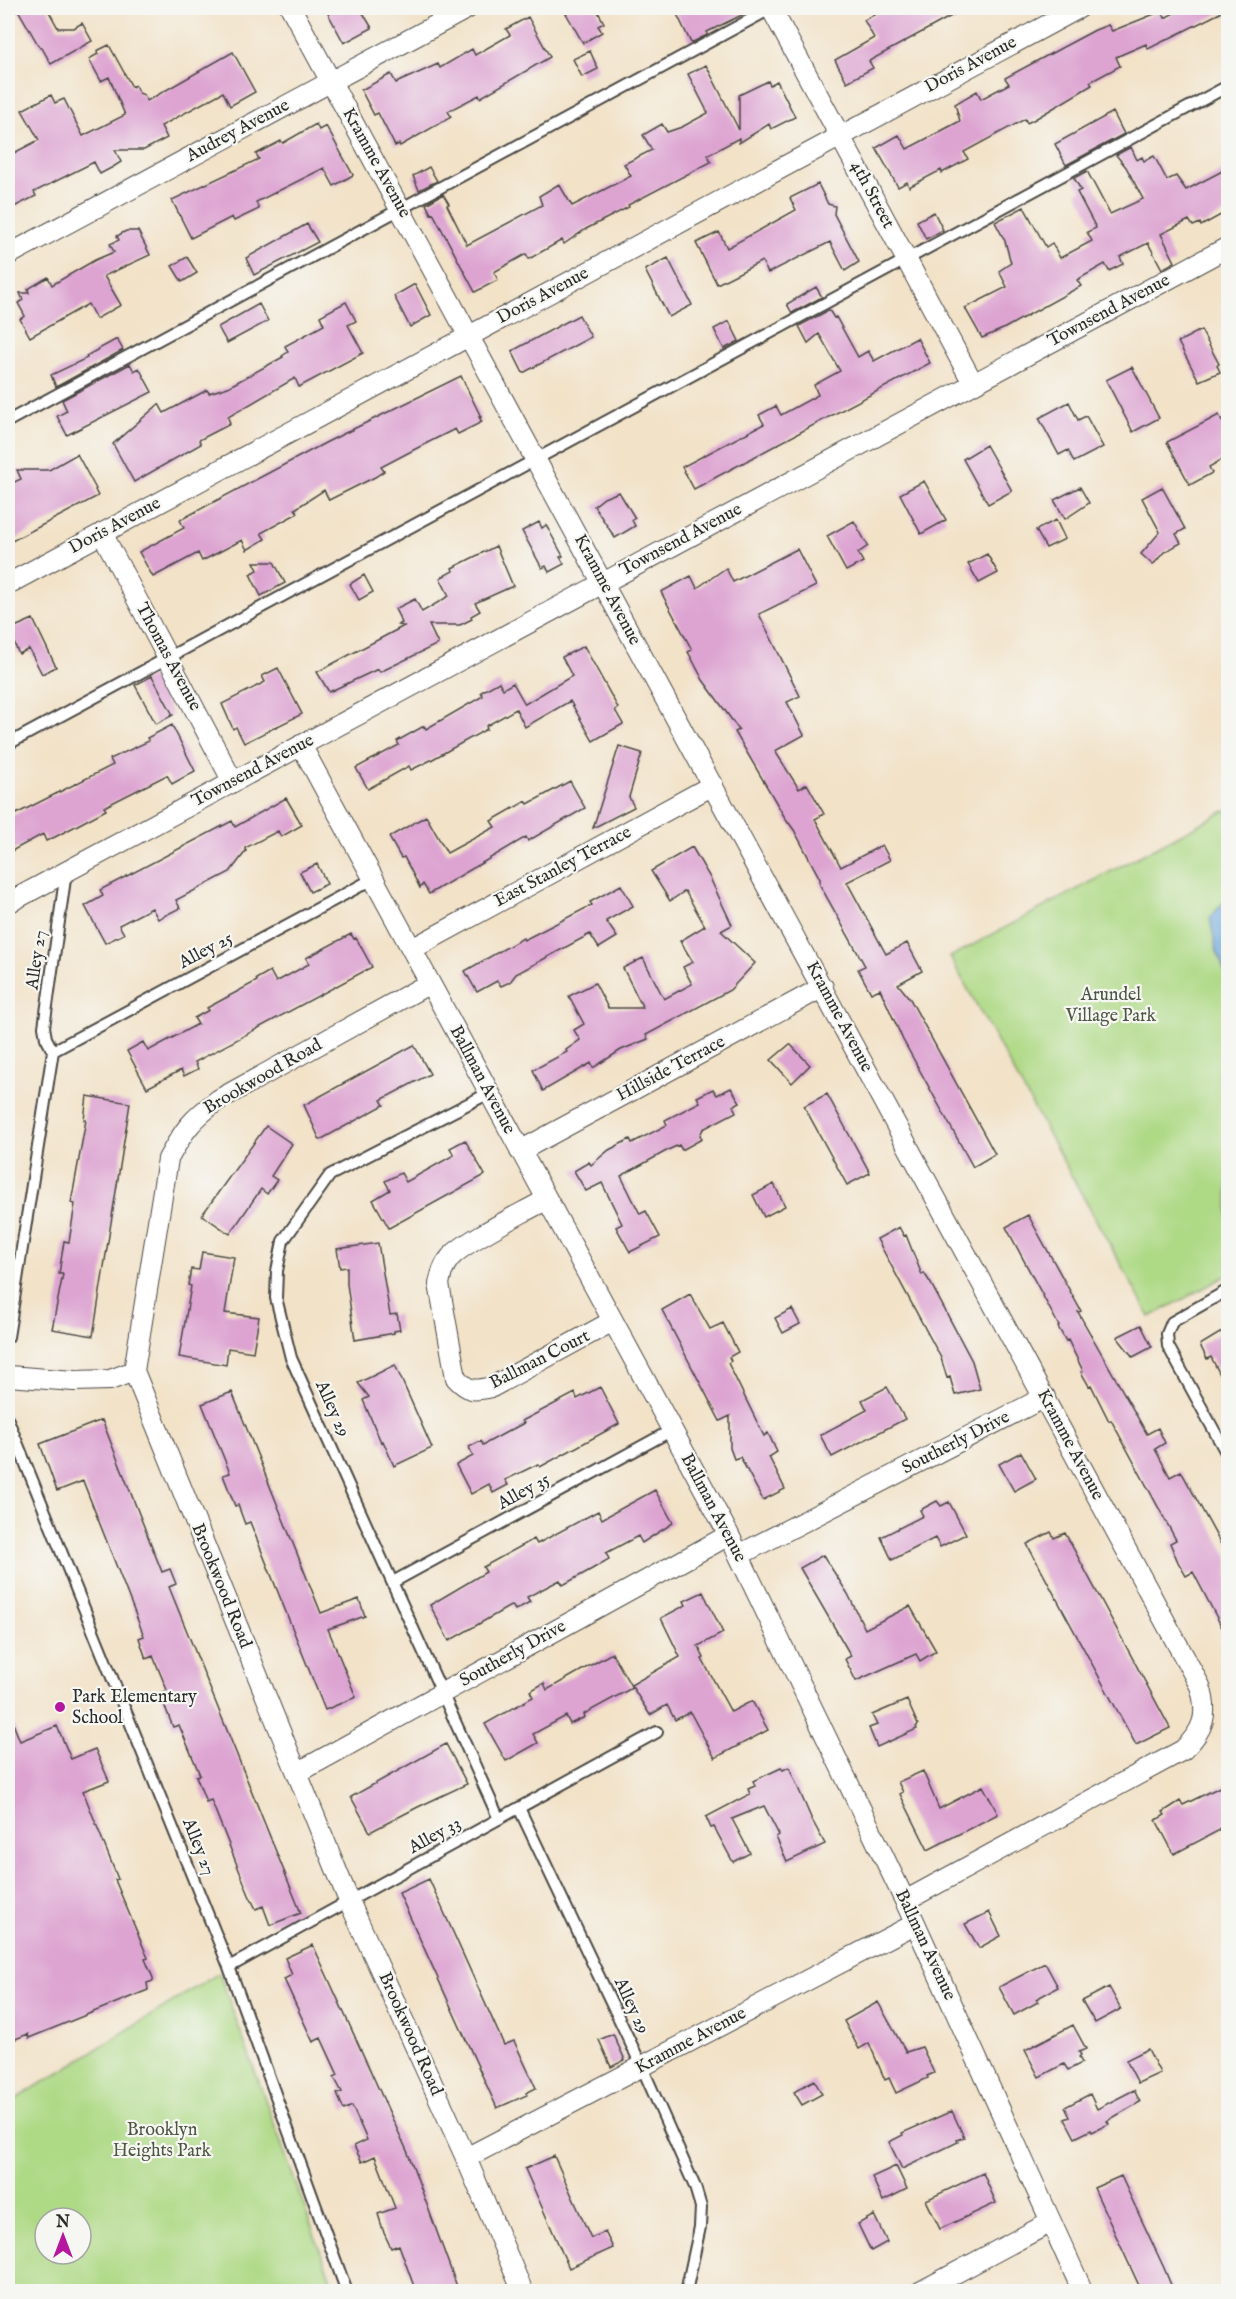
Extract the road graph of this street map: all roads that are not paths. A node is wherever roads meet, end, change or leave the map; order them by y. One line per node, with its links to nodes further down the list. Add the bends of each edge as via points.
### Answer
1 (291, 8): 5 (street, Kramme Avenue)
2 (468, 8): 5 (street, Audrey Avenue)
3 (772, 8): 7 (street, 4th Street); 8 (lane)
4 (1079, 8): 7 (street, Doris Avenue)
5 (331, 81): 8 (street, Kramme Avenue); 10 (street, Audrey Avenue)
6 (1228, 86): 11 (lane)
7 (840, 136): 11 (street, 4th Street); 12 (street, Doris Avenue)
8 (401, 209): 12 (street, Kramme Avenue); 14 (lane)
9 (1228, 247): 13 (street, Townsend Avenue)
10 (8, 255)
11 (907, 260): 13 (street, 4th Street); 15 (lane)
12 (469, 335): 15 (street, Kramme Avenue); 16 (street, Doris Avenue)
13 (973, 383): 17 (street, Townsend Avenue)
14 (8, 422)
15 (536, 459): 17 (street, Kramme Avenue); 19 (lane)
16 (102, 533): 18 (street, Doris Avenue); 19 (street, Thomas Avenue)
17 (603, 582): 21 (street, Townsend Avenue); 23 (street, Kramme Avenue)
18 (8, 584)
19 (168, 658): 20 (lane); 22 (street, Thomas Avenue)
20 (8, 744)
21 (301, 745): 22 (street, Townsend Avenue); 25 (street, Ballman Avenue)
22 (233, 782): 24 (street, Townsend Avenue)
23 (713, 786): 27 (street, East Stanley Terrace); 29 (street, Kramme Avenue)
24 (66, 872): 26 (street, Townsend Avenue); 30 (lane, Alley 27, via 44,1027)
25 (373, 879): 27 (street, Ballman Avenue); 30 (lane, Alley 25)
26 (8, 903)
27 (412, 949): 28 (street, Ballman Avenue)
28 (430, 983): 31 (street, Ballman Avenue); 37 (street, Brookwood Road, via 218,1100 180,1136 168,1159)
29 (823, 987): 32 (street, Hillside Terrace); 39 (street, Kramme Avenue)
30 (54, 1051): 36 (lane, Alley 27)
31 (489, 1093): 32 (street, Ballman Avenue); 45 (lane, Alley 29, via 330,1175 283,1241 277,1271 276,1298 291,1358)
32 (520, 1150): 33 (street, Ballman Avenue)
33 (547, 1200): 35 (street, Ballman Avenue); 35 (street, Ballman Court, via 464,1246 442,1270 439,1284 456,1378 465,1389 492,1387)
34 (1228, 1290): 42 (lane, via 1172,1322 1167,1334 1168,1346)
35 (613, 1321): 41 (street, Ballman Avenue)
36 (8, 1336)
37 (134, 1371): 38 (street, via 110,1380); 48 (street, Brookwood Road)
38 (8, 1376)
39 (1045, 1397): 44 (street, Southerly Drive); 51 (street, Kramme Avenue, via 1200,1686 1205,1701 1201,1728 1183,1750)
40 (8, 1420): 54 (lane, Alley 27)
41 (672, 1430): 43 (street, Ballman Avenue); 45 (lane, Alley 35)
42 (1228, 1456)
43 (729, 1535): 44 (street, Ballman Avenue); 46 (street, Southerly Drive)
44 (739, 1555): 51 (street, Ballman Avenue)
45 (393, 1582): 46 (lane, Alley 29)
46 (442, 1693): 48 (street, Southerly Drive); 50 (lane, Alley 29)
47 (657, 1732): 49 (lane, Alley 33)
48 (297, 1773): 52 (street, Brookwood Road)
49 (519, 1808): 50 (lane, Alley 33); 55 (lane, Alley 29)
50 (499, 1819): 52 (lane, Alley 33)
51 (905, 1901): 53 (street, Ballman Avenue)
52 (349, 1902): 54 (lane, Alley 33); 56 (street, Brookwood Road)
53 (915, 1924): 55 (street, Kramme Avenue); 57 (street, Ballman Avenue)
54 (229, 1967): 58 (lane, Alley 27)
55 (642, 2067): 56 (street, Kramme Avenue); 60 (lane, Alley 29, via 701,2206)
56 (466, 2158): 59 (street, Brookwood Road)
57 (1051, 2222): 61 (street); 62 (street, Ballman Avenue)
58 (347, 2292)
59 (523, 2292)
60 (686, 2292)
61 (920, 2292)
62 (1083, 2292)

